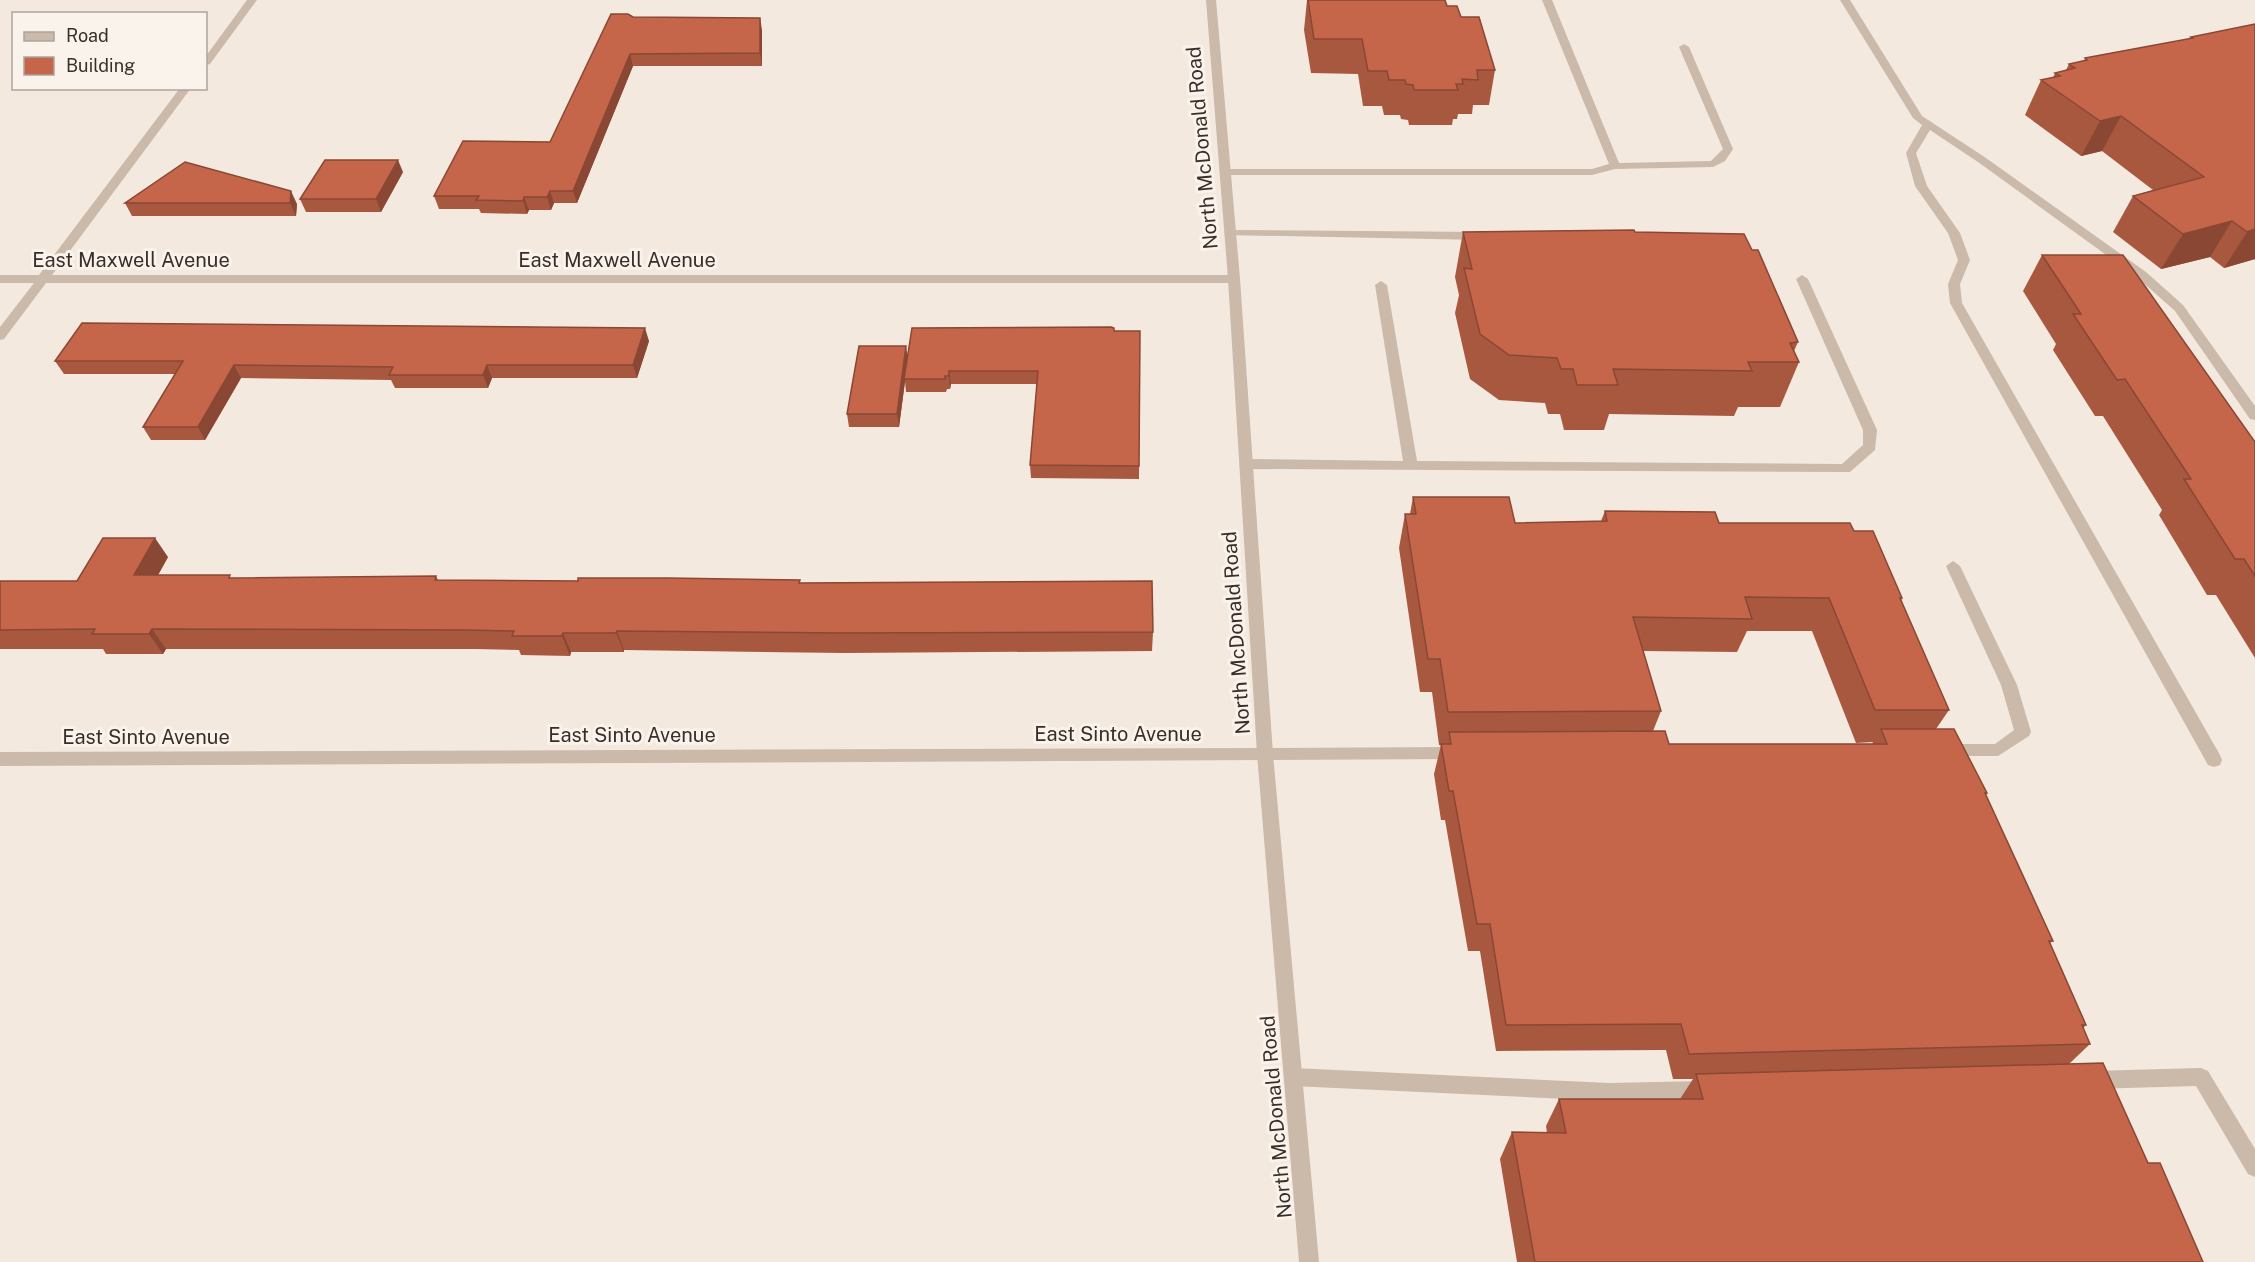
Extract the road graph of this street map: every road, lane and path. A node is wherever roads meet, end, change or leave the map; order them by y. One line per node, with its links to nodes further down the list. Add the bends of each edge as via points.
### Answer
1 (252, 0): 6 (street)
2 (1211, 0): 10 (street, North McDonald Road)
3 (1547, 0): 9 (street)
4 (1845, 0): 8 (street, via 1918,118)
5 (1684, 47): 9 (street, via 1728,149 1713,164)
6 (207, 61)
7 (184, 90): 14 (street)
8 (1928, 124): 19 (street, via 2142,275 2172,301); 27 (street, via 1911,153 1921,186 1954,233 1964,260 1953,284 1956,303)
9 (1615, 166): 10 (street, via 1592,172)
10 (1225, 172): 11 (street, North McDonald Road)
11 (1230, 233): 12 (street); 15 (street, North McDonald Road)
12 (1500, 236)
13 (0, 279): 14 (street, East Maxwell Avenue)
14 (42, 279): 15 (street, East Maxwell Avenue); 18 (street)
15 (1234, 279): 20 (street, North McDonald Road)
16 (1802, 279): 21 (street, via 1870,430 1870,447 1845,469)
17 (1381, 285): 21 (street)
18 (0, 336)
19 (2255, 416)
20 (1246, 464): 21 (street); 25 (street, North McDonald Road)
21 (1411, 465)
22 (1953, 567): 23 (street, via 2008,685 2023,732 1998,750)
23 (1927, 750)
24 (1476, 753): 25 (street, East Sinto Avenue)
25 (1265, 754): 26 (street, East Sinto Avenue); 28 (street, North McDonald Road)
26 (0, 759)
27 (2214, 760)
28 (1293, 1077): 30 (street, via 1609,1092); 32 (street, North McDonald Road)
29 (2071, 1081): 31 (street, via 2201,1077)
30 (1728, 1089)
31 (2255, 1167)
32 (1309, 1262)

